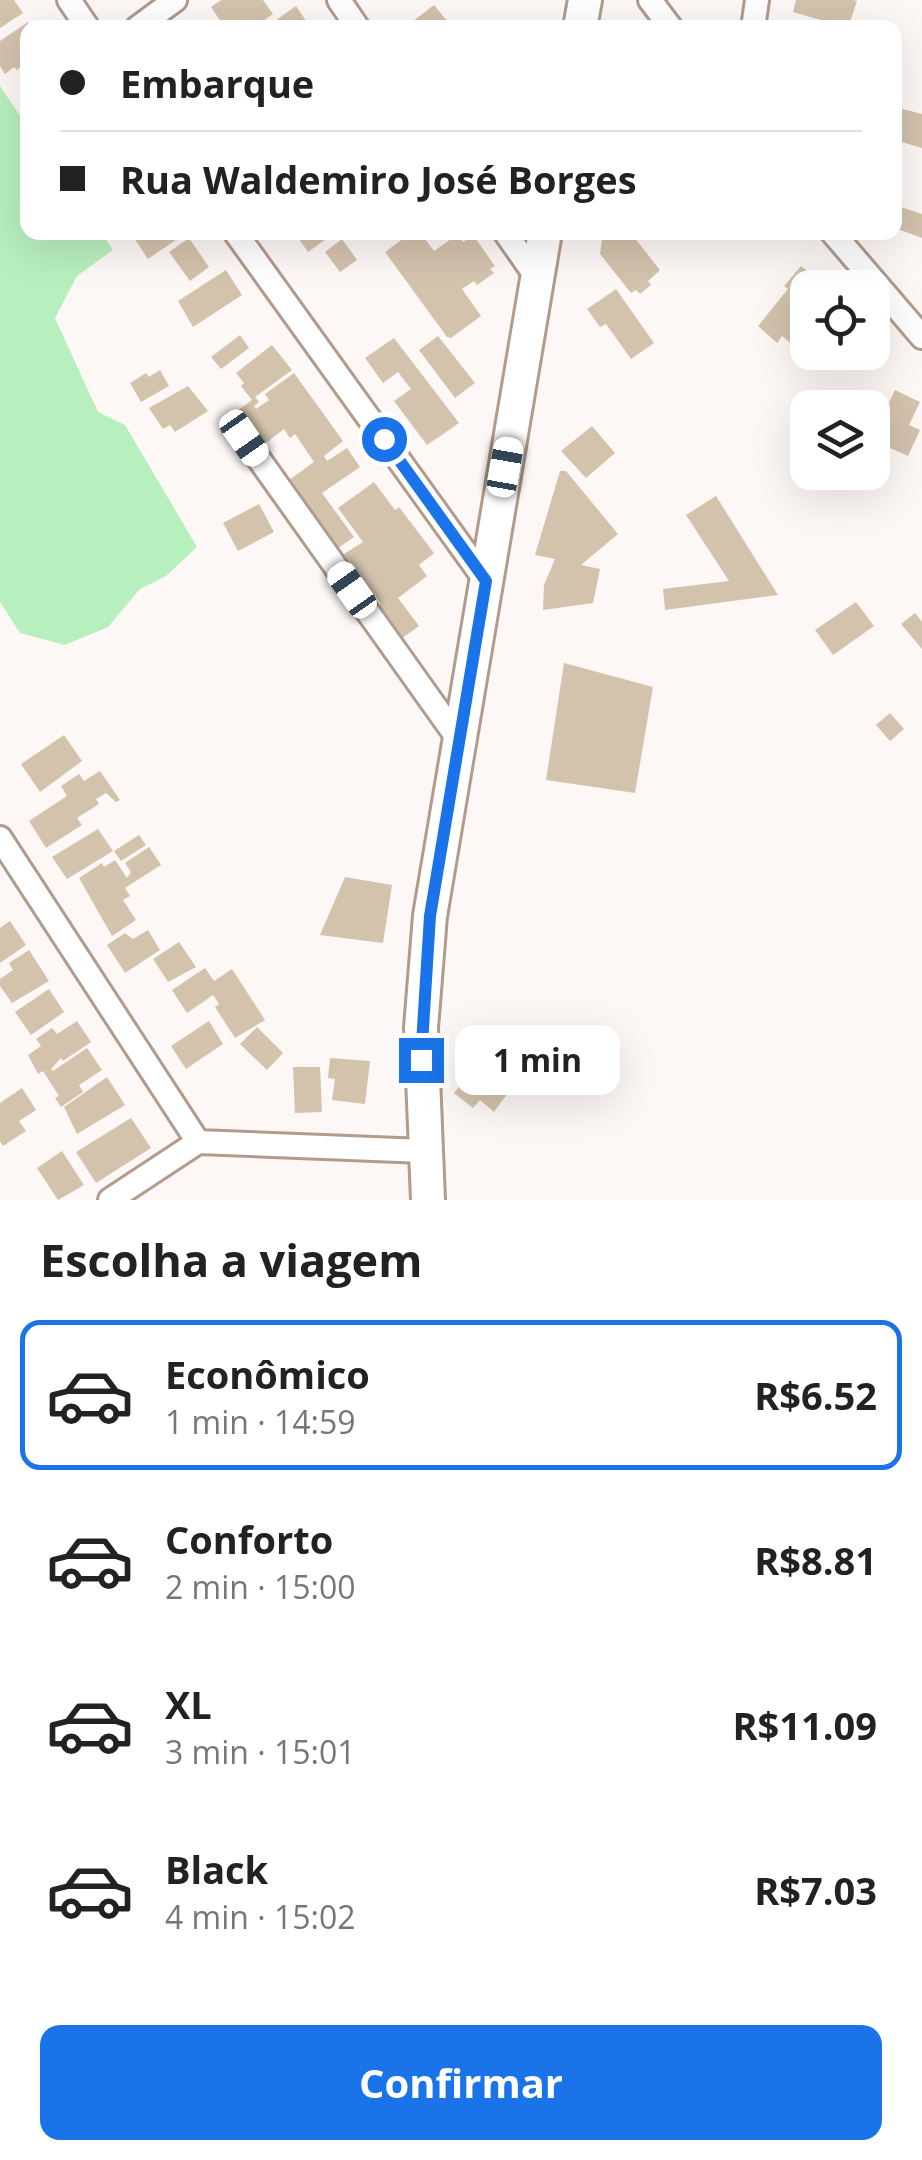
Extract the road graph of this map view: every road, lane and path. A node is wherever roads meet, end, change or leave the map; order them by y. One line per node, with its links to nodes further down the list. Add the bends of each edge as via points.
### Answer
1 (175, 0): 2 (street)
2 (148, 20)
3 (242, 240): 11 (street)
4 (511, 240): 7 (street)
5 (544, 240): 7 (main road)
6 (839, 240): 9 (street)
7 (538, 278): 11 (main road)
8 (922, 304): 9 (street)
9 (918, 333)
10 (244, 438): 12 (street)
11 (486, 581): 12 (main road)
12 (459, 740): 15 (main road, via 424,974)
13 (0, 838): 14 (street)
14 (198, 1142): 15 (street); 16 (street)
15 (424, 1151): 17 (main road)
16 (110, 1200)
17 (428, 1200)

